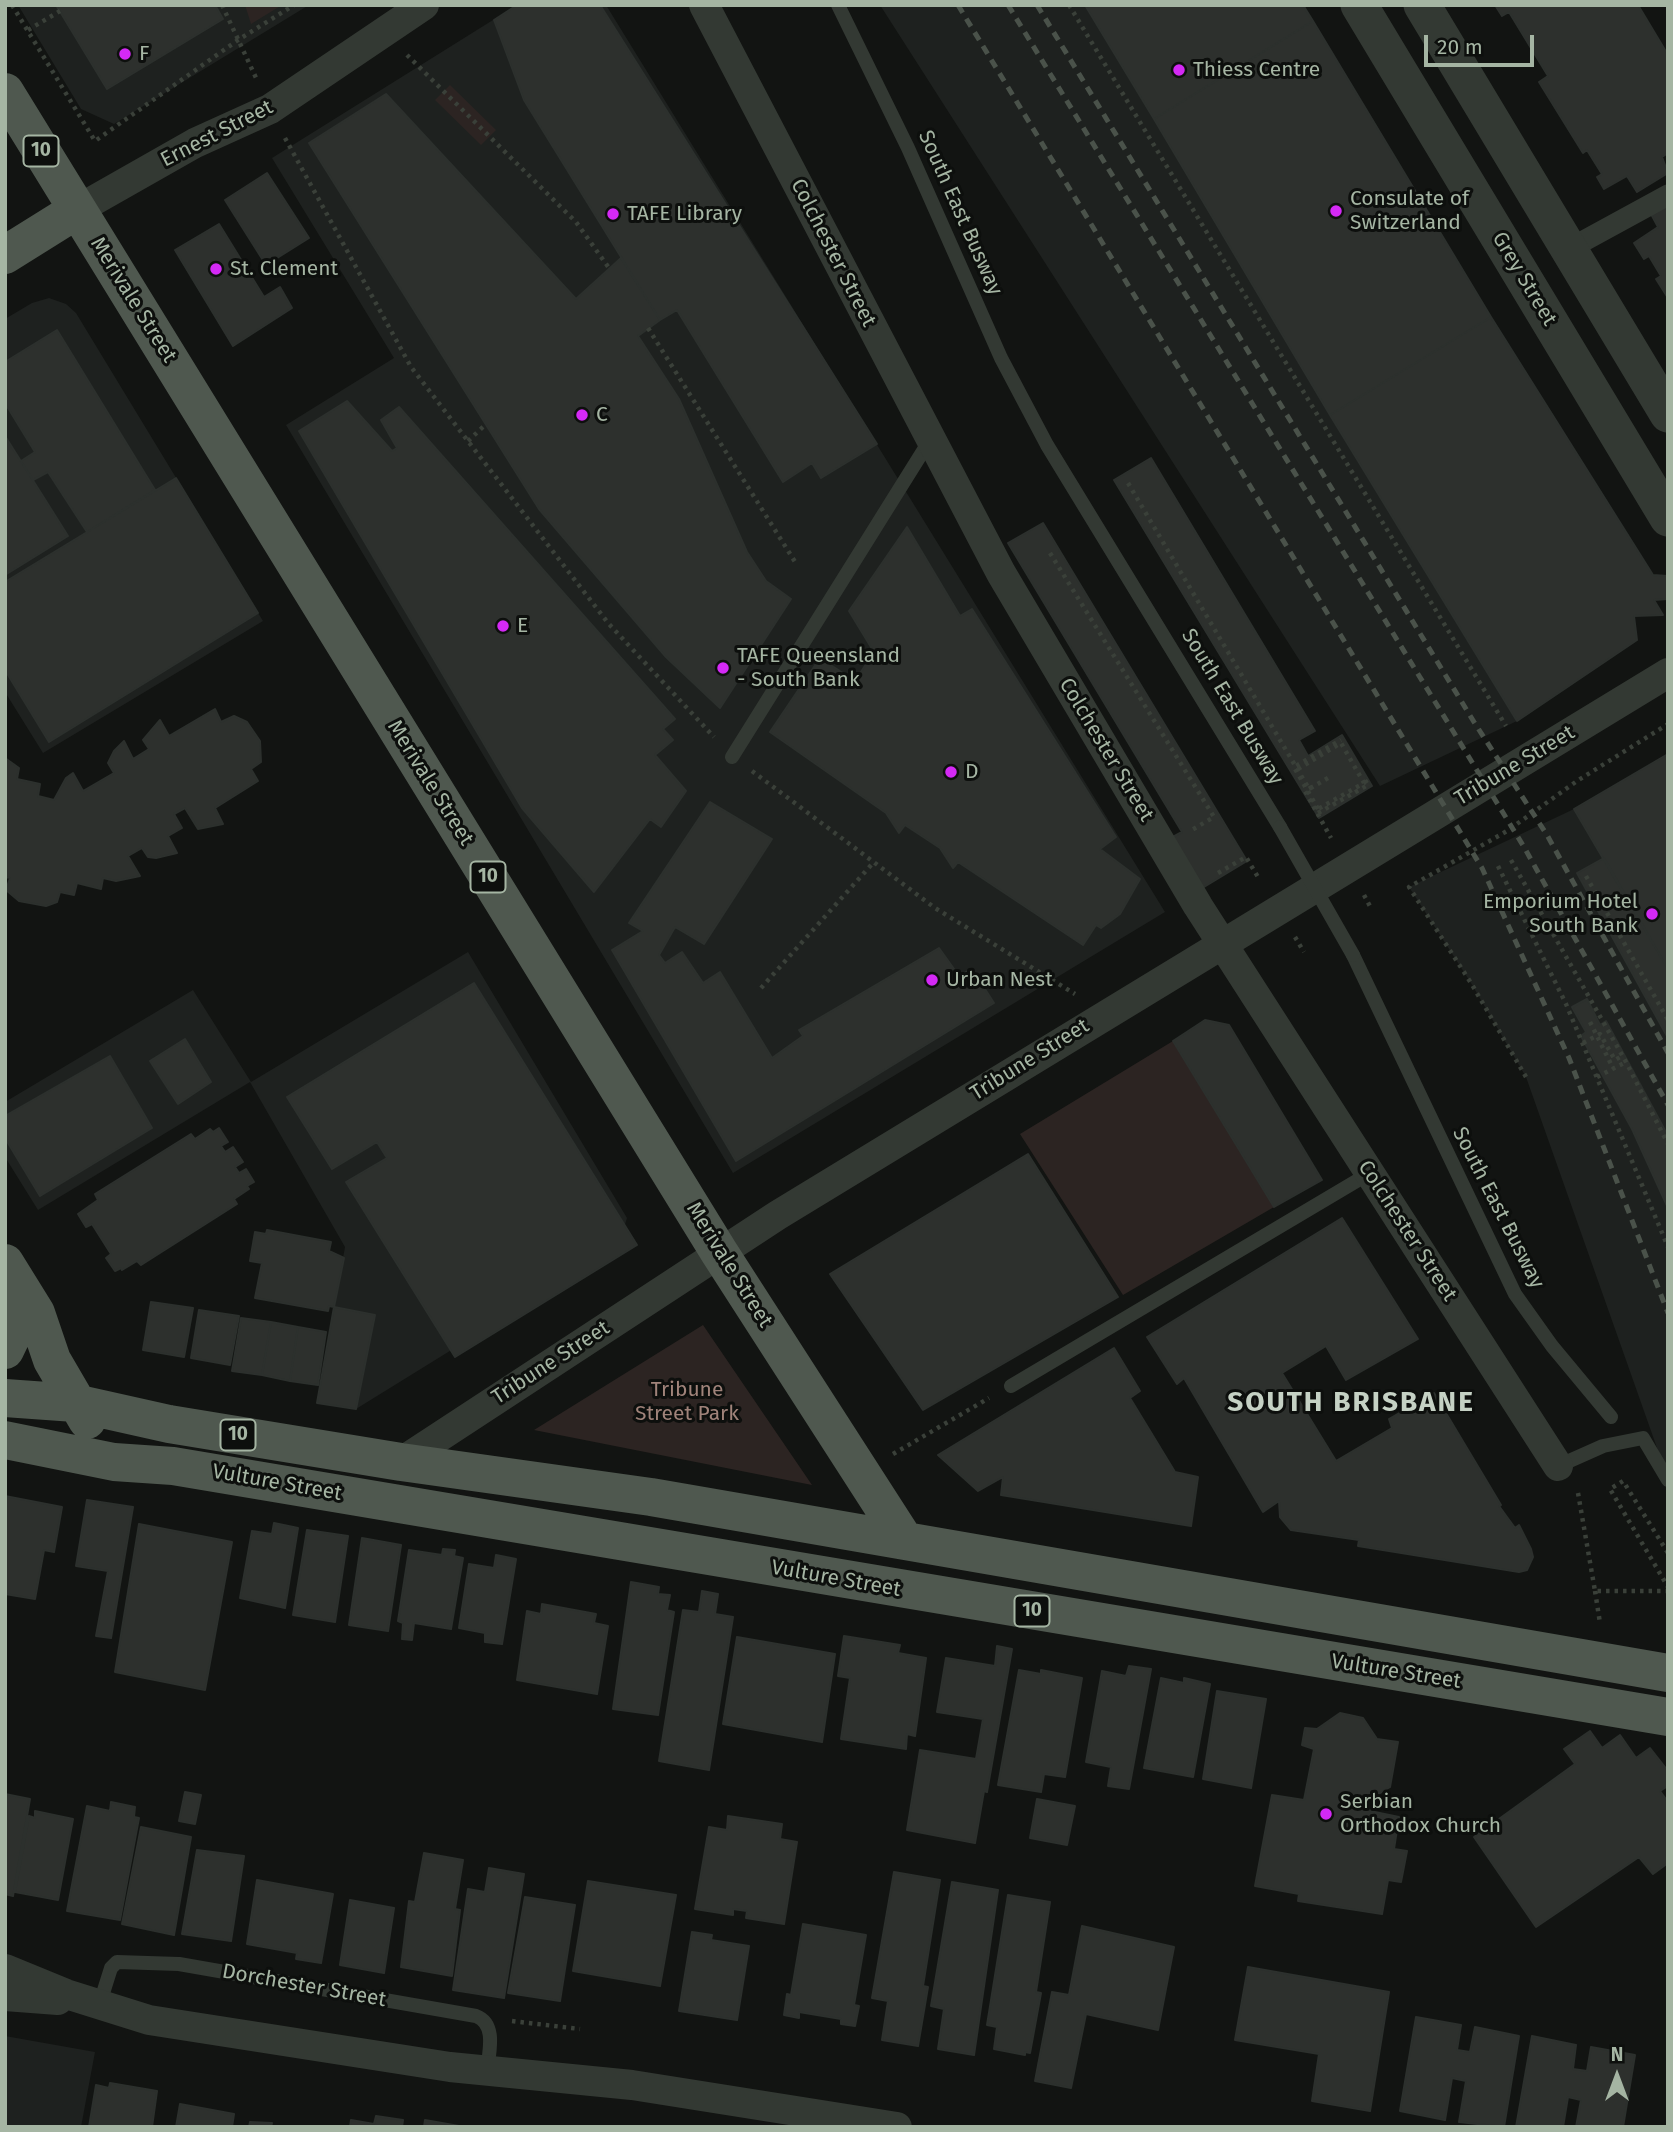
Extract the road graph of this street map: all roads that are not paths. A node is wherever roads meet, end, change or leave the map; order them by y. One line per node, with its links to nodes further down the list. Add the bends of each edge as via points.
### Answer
1 (424, 5): 8 (street, Ernest Street, via 271,109 195,143)
2 (704, 5): 12 (street, Colchester Street)
3 (838, 5): 25 (lane, South East Busway, bridge, via 908,148 1001,358 1047,445 1353,955 1515,1294)
4 (1359, 5): 13 (street, Grey Street)
5 (1422, 5): 9 (street)
6 (5, 92): 8 (main road, Merivale Street / 10)
7 (1668, 195): 9 (street)
8 (77, 210): 10 (main road, Ernest Street); 18 (main road, Merivale Street / 10)
9 (1569, 249): 11 (street)
10 (5, 254)
11 (1668, 414)
12 (930, 440): 15 (lane); 16 (street, Colchester Street, via 1001,573)
13 (1668, 518)
14 (1668, 673): 16 (street, Tribune Street)
15 (732, 757)
16 (1222, 942): 17 (street, Colchester Street); 18 (street, Tribune Street)
17 (1370, 1174): 22 (lane); 29 (street, Colchester Street)
18 (719, 1252): 27 (street, Tribune Street); 31 (main road, Merivale Street / 10)
19 (5, 1263): 20 (main road, 10)
20 (28, 1302): 21 (main road); 24 (main road, 10)
21 (5, 1350)
22 (1011, 1385)
23 (5, 1398): 24 (main road, Vulture Street)
24 (75, 1403): 27 (main road, Vulture Street / 10); 28 (main road, 10, via 101,1436)
25 (1611, 1417)
26 (5, 1440): 28 (main road, Vulture Street, via 114,1462)
27 (401, 1462): 31 (main road, Vulture Street / 10, via 652,1497)
28 (173, 1466): 33 (main road, Vulture Street / 10)
29 (1558, 1466): 30 (lane, via 1602,1446 1643,1438)
30 (1668, 1480)
31 (905, 1541): 32 (main road, Vulture Street / 10)
32 (1668, 1673)
33 (1668, 1717)
34 (5, 1969): 36 (street)
35 (5, 1996): 36 (street)
36 (94, 2004): 37 (street, via 149,2020); 37 (lane, Dorchester Street, via 113,1965 154,1962 482,2018 490,2029)
37 (488, 2071): 38 (street, via 632,2085)
38 (897, 2127)

